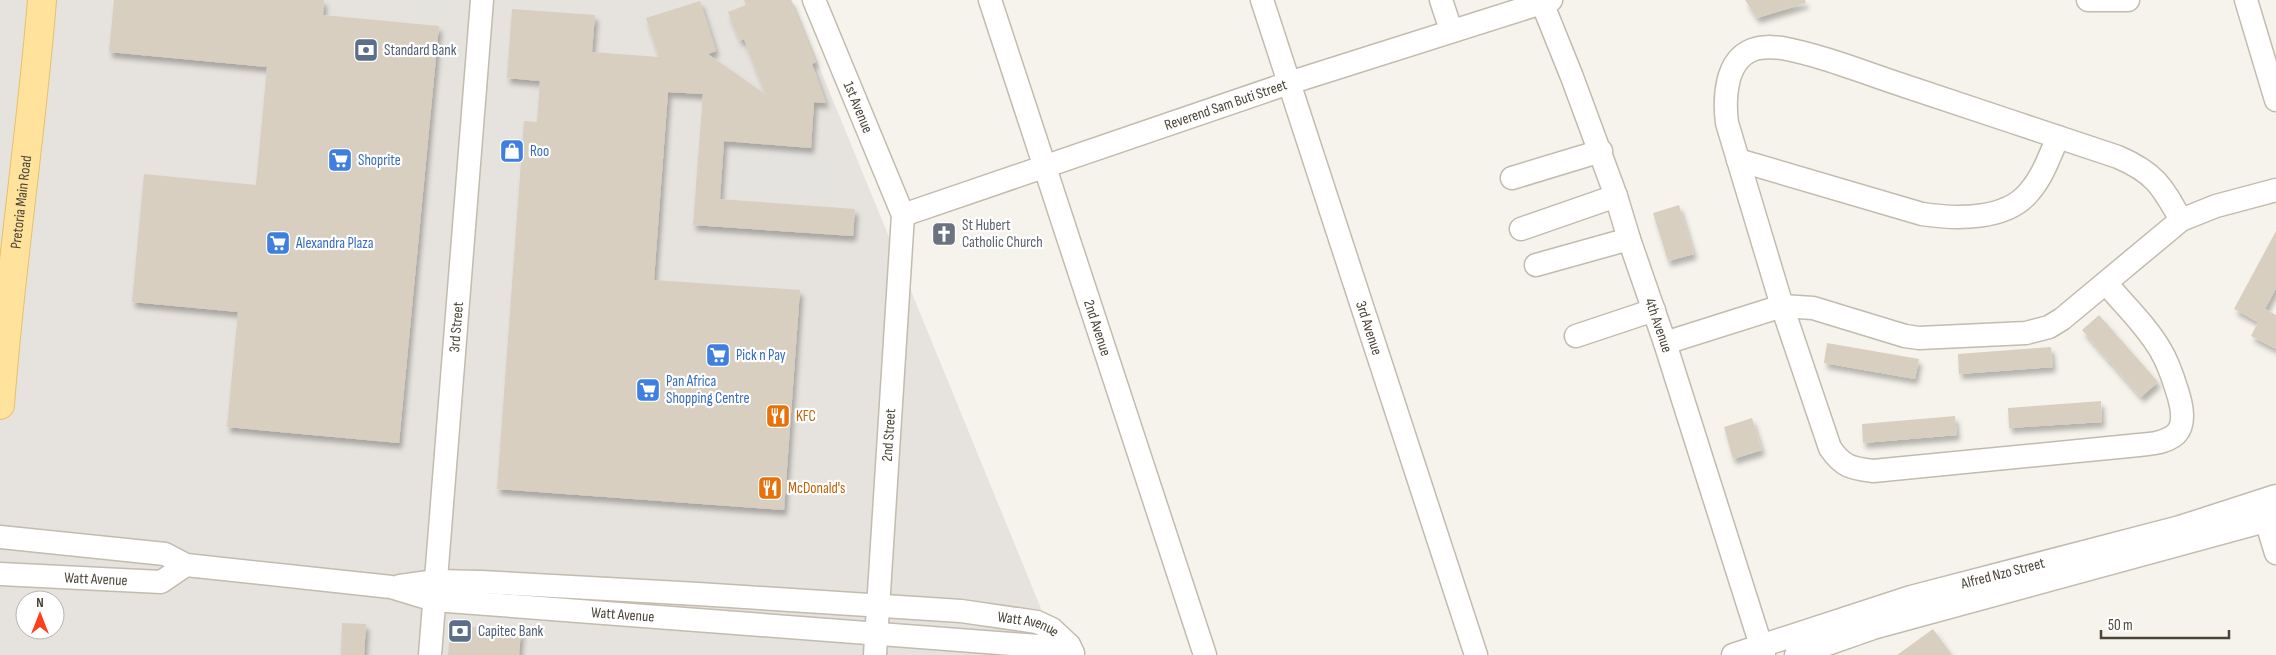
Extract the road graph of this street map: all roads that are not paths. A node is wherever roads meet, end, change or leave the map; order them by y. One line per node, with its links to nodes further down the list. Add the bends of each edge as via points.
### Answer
1 (42, 0): 32 (main road, Pretoria Main Road)
2 (482, 0): 38 (street, 3rd Street)
3 (814, 0): 22 (street, 1st Avenue)
4 (990, 0): 18 (street, 2nd Avenue)
5 (1262, 0): 13 (street, 3rd Avenue)
6 (1441, 0): 11 (street)
7 (2088, 0): 8 (street)
8 (2128, 0)
9 (2246, 0): 12 (street)
10 (1545, 1): 11 (street, Reverend Sam Buti Street); 16 (street, 4th Avenue)
11 (1451, 30): 13 (street, Reverend Sam Buti Street)
12 (2273, 76): 14 (street)
13 (1289, 83): 18 (street, Reverend Sam Buti Street); 46 (street, 3rd Avenue)
14 (2276, 100)
15 (2058, 137): 17 (street, via 2029,194 2006,209 1970,217 1945,218 1922,214); 17 (street, via 1841,65 1766,46 1741,57 1727,83 1725,114); 23 (street, via 2138,165 2154,177)
16 (1601, 151): 19 (street); 21 (street, 4th Avenue)
17 (1738, 160): 28 (street)
18 (1045, 166): 22 (street, Reverend Sam Buti Street); 45 (street, 2nd Avenue)
19 (1512, 178)
20 (2276, 190): 23 (street, via 2216,206)
21 (1616, 196): 24 (street); 25 (street, 4th Avenue)
22 (903, 215): 39 (street, 2nd Street)
23 (2181, 220): 27 (street)
24 (1520, 228)
25 (1629, 239): 26 (street); 29 (street, 4th Avenue)
26 (1536, 266)
27 (2106, 283): 28 (street, via 2062,319 2049,327 2026,333 1919,338 1813,308); 28 (street, via 2153,338 2168,363 2180,402 2182,416 2178,432 2158,442 2129,446 1873,471 1848,467 1830,448)
28 (1782, 306): 31 (street)
29 (1654, 310): 30 (street); 31 (street, 4th Avenue)
30 (1576, 336)
31 (1665, 343): 42 (street, 4th Avenue)
32 (0, 406)
33 (2270, 509): 35 (street); 42 (street, Alfred Nzo Street, via 2180,527 1911,597); 48 (street, Alfred Nzo Street)
34 (0, 537): 36 (street, Watt Avenue, via 165,554)
35 (2276, 553)
36 (186, 566): 37 (street, Watt Avenue, via 161,582); 38 (street, Watt Avenue)
37 (0, 574)
38 (435, 591): 39 (street, Watt Avenue); 40 (street, Watt Avenue); 43 (street, 3rd Street)
39 (878, 605): 40 (street, 2nd Street); 41 (street, Watt Avenue, via 1028,620 1052,629)
40 (877, 633): 41 (street, Watt Avenue); 44 (street, 2nd Street)
41 (1072, 650)
42 (1763, 650): 47 (street, Alfred Nzo Street)
43 (430, 655)
44 (875, 655)
45 (1205, 655)
46 (1476, 655)
47 (1733, 655)
48 (1796, 655)

